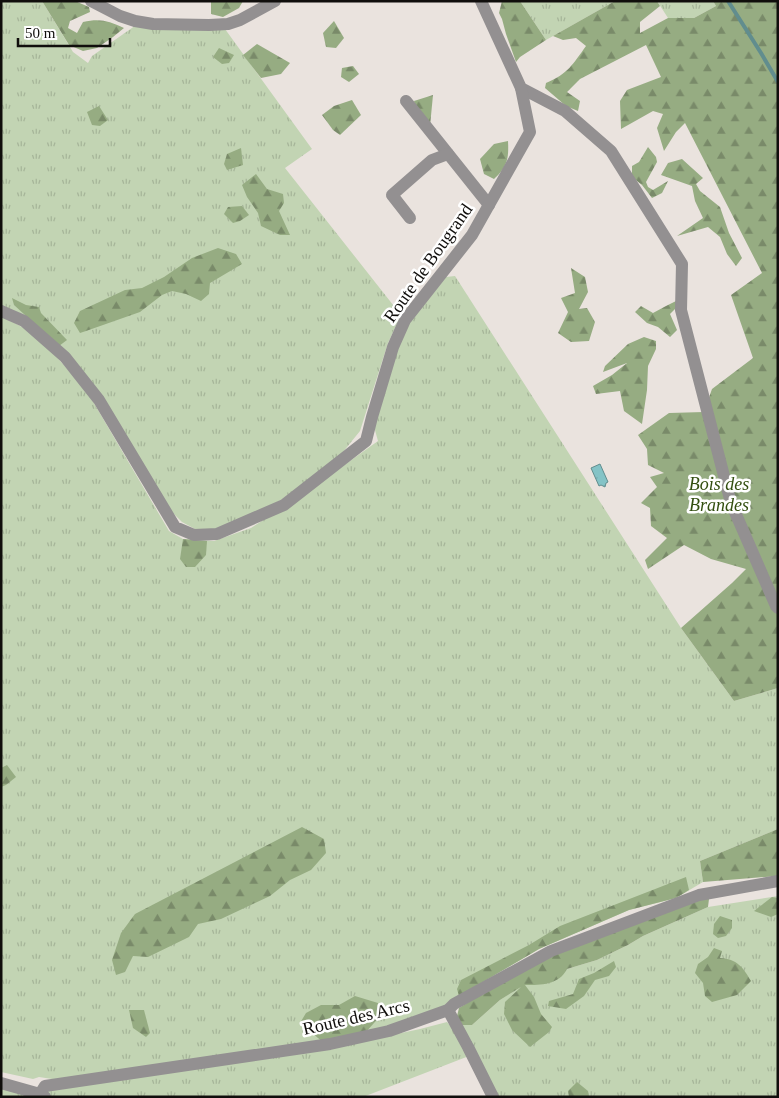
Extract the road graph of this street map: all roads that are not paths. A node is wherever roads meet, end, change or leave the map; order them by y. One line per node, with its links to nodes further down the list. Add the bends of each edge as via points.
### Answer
1 (91, 1): 2 (street, via 135,21 209,25 240,20)
2 (274, 1)
3 (481, 1): 4 (street, Route de Bougrand)
4 (521, 88): 7 (street, Route de Bougrand, via 530,132); 10 (street, via 565,111 611,151 682,264 681,310 732,503)
5 (406, 101): 6 (street)
6 (448, 154): 7 (street); 8 (street, via 432,160 392,195)
7 (489, 205): 9 (street, Route de Bougrand, via 472,235 405,320 392,347 366,441 284,505 217,534 194,535 175,527 99,400 65,357 24,321)
8 (410, 218)
9 (1, 312)
10 (778, 608)
11 (778, 881): 12 (street, Route des Arcs, via 699,895 551,952)
12 (448, 1010): 14 (street, Route des Arcs, via 389,1031 330,1044 45,1086); 15 (street)
13 (1, 1083): 14 (street)
14 (43, 1095)
15 (493, 1097)

